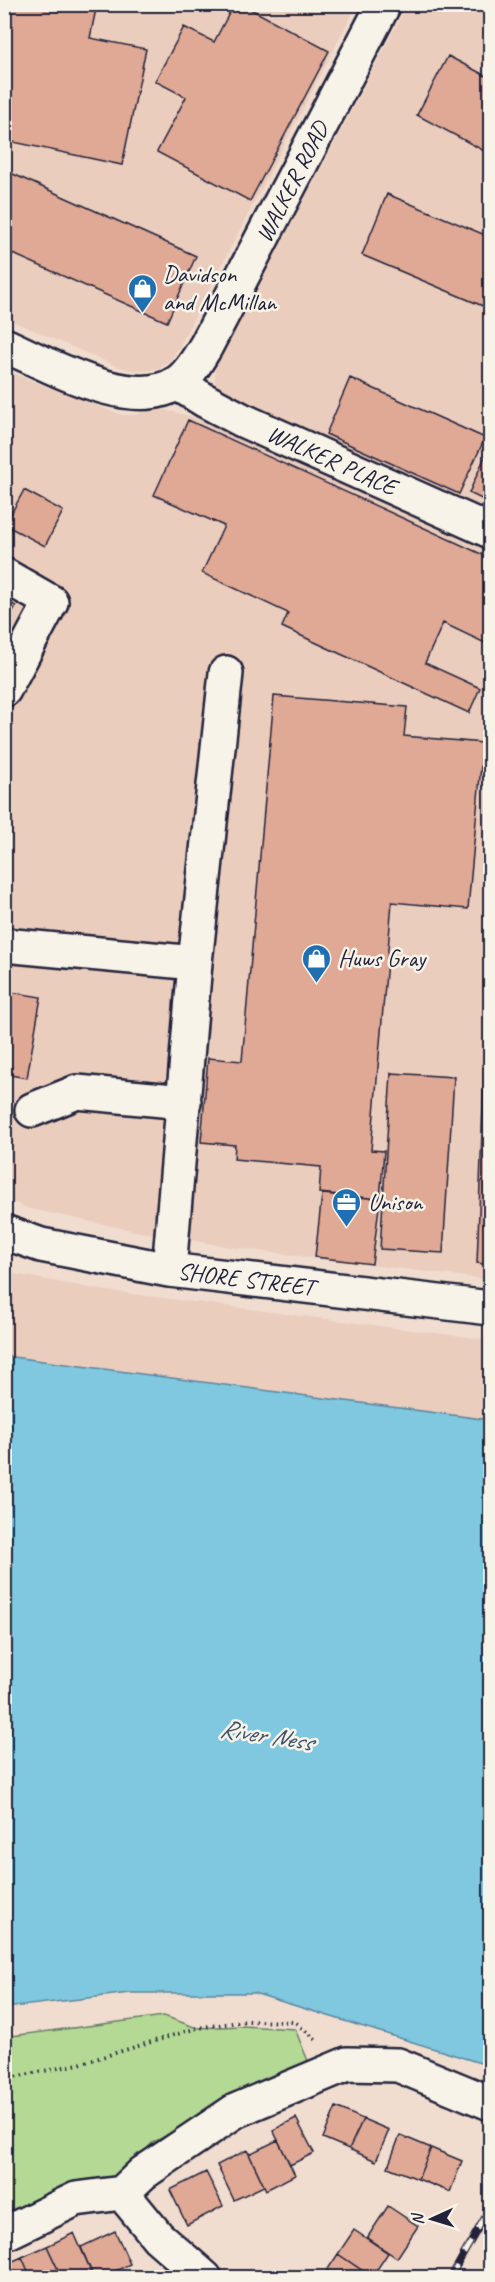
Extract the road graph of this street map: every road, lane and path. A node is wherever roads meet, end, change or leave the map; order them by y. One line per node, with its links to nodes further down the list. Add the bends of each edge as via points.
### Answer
1 (384, 4): 3 (street, WALKER ROAD, via 206,346)
2 (4, 345): 3 (street, via 105,388 133,394)
3 (177, 383): 4 (street, WALKER PLACE, via 242,420)
4 (490, 531)
5 (4, 575): 7 (street, via 51,602)
6 (226, 673): 9 (street)
7 (4, 690)
8 (4, 945): 9 (street)
9 (195, 963): 10 (street)
10 (184, 1102): 11 (street, via 77,1092); 13 (street)
11 (32, 1110)
12 (4, 1232): 13 (street, SHORE STREET, via 41,1245)
13 (169, 1270): 14 (street, SHORE STREET)
14 (490, 1308)
15 (346, 2064): 16 (path, via 295,2022 246,2021 197,2028 79,2064); 17 (street, via 398,2064); 18 (street, via 236,2111 143,2173)
16 (4, 2079)
17 (490, 2103)
18 (122, 2193): 19 (street, via 76,2199); 20 (street, via 158,2237)
19 (4, 2234)
20 (205, 2277)

